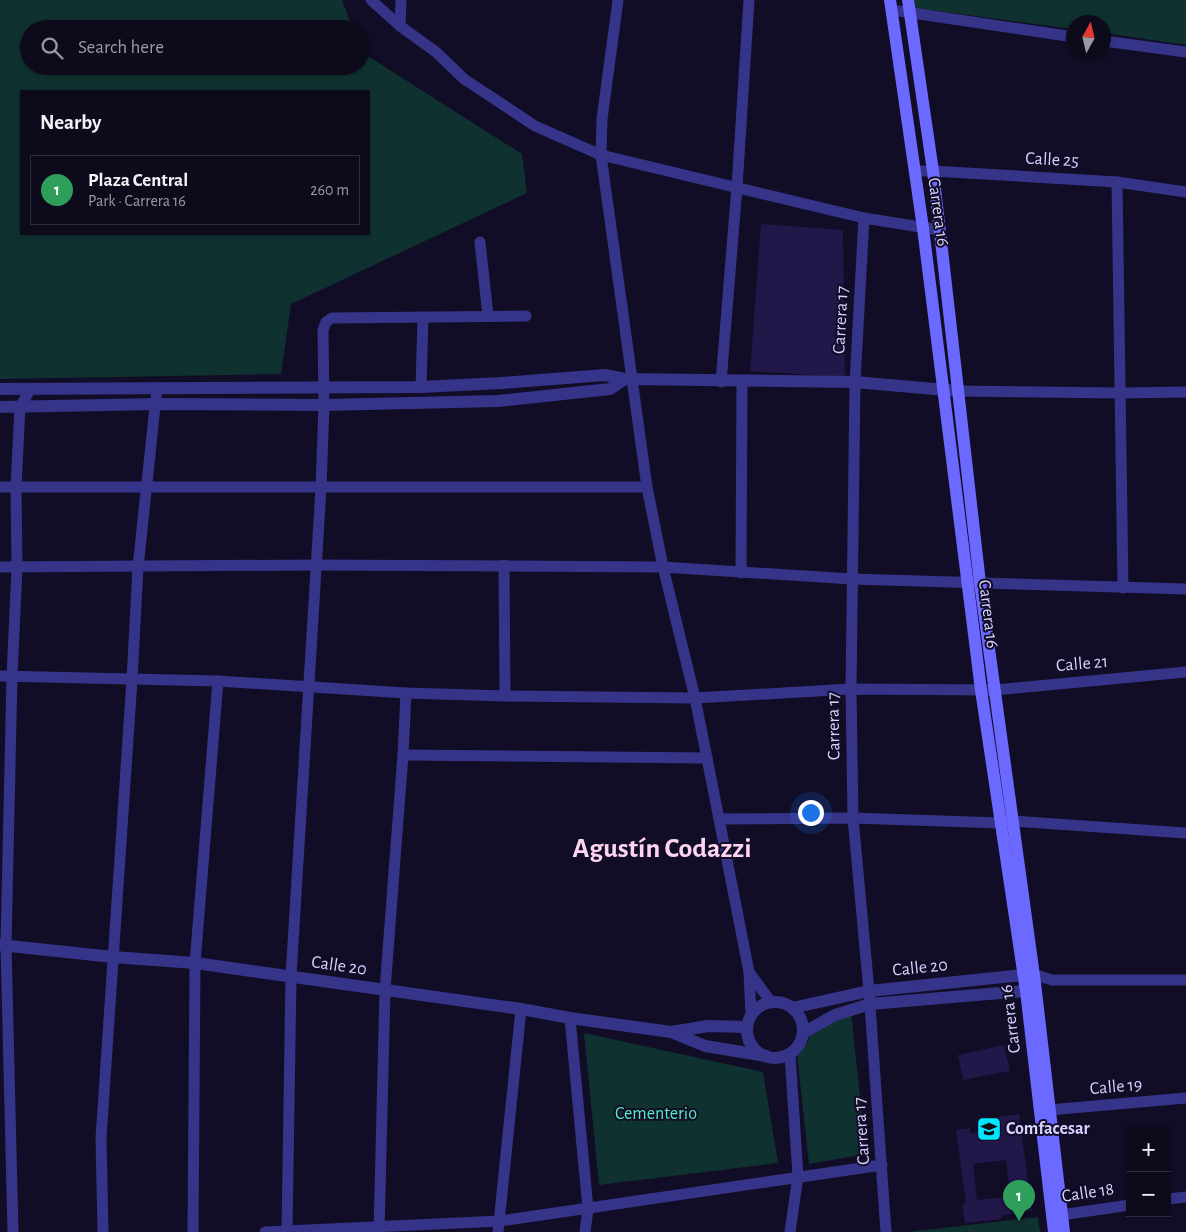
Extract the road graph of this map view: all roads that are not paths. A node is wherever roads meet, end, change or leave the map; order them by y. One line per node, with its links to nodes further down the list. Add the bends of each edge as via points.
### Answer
1 (370, 0): 8 (street)
2 (402, 0): 8 (street)
3 (618, 0): 12 (street, via 602,119)
4 (749, 0): 16 (street)
5 (908, 0): 7 (main road, Carrera 16)
6 (891, 5): 7 (street); 14 (main road, Carrera 16)
7 (910, 14): 9 (street); 13 (main road, Carrera 16)
8 (400, 26): 12 (street, via 436,52 464,78 535,126)
9 (1066, 35)
10 (1111, 42): 11 (street)
11 (1186, 52)
12 (602, 155): 16 (street); 25 (street)
13 (933, 171): 14 (street, Calle 25); 15 (street, Calle 25); 20 (main road, Carrera 16)
14 (915, 172): 19 (main road, Carrera 16)
15 (1117, 182): 17 (street, Calle 25); 36 (street)
16 (737, 187): 18 (street); 26 (street)
17 (1186, 192)
18 (864, 218): 19 (street); 28 (street, Carrera 17)
19 (923, 228): 20 (street); 34 (main road, Carrera 16)
20 (939, 230): 34 (main road, Carrera 16)
21 (480, 242): 22 (street)
22 (488, 316): 23 (street); 24 (street)
23 (526, 316)
24 (423, 317): 29 (street); 31 (street, via 332,318 326,322 323,330)
25 (629, 379): 26 (street); 29 (street, via 605,376); 38 (street, via 610,390 498,401); 44 (street)
26 (721, 382): 27 (street)
27 (742, 382): 28 (street); 52 (street)
28 (855, 382): 34 (street); 53 (street, Carrera 17)
29 (421, 387): 31 (street)
30 (158, 388): 31 (street); 33 (street); 37 (street)
31 (323, 388): 38 (street)
32 (0, 389): 33 (street)
33 (30, 390): 40 (street)
34 (950, 391): 36 (street); 54 (main road, Carrera 16); 55 (main road, Carrera 16)
35 (1186, 392): 36 (street)
36 (1121, 393): 56 (street)
37 (157, 404): 38 (street); 40 (street); 41 (street)
38 (324, 405): 45 (street)
39 (0, 407): 40 (street)
40 (20, 407): 43 (street)
41 (146, 486): 43 (street); 45 (street); 49 (street)
42 (0, 487): 43 (street)
43 (16, 487): 51 (street)
44 (647, 487): 45 (street); 50 (street)
45 (321, 488): 46 (street)
46 (315, 565): 47 (street); 49 (street); 62 (street)
47 (504, 565): 50 (street); 67 (street)
48 (0, 567): 51 (street)
49 (138, 567): 51 (street); 60 (street)
50 (663, 567): 52 (street); 68 (street)
51 (17, 568): 59 (street)
52 (741, 573): 53 (street)
53 (852, 580): 55 (street); 63 (street, Carrera 17)
54 (980, 583): 55 (street); 56 (street); 65 (main road, Carrera 16)
55 (966, 584): 64 (main road, Carrera 16)
56 (1123, 588): 57 (street)
57 (1186, 589)
58 (1186, 672): 65 (street, Calle 21)
59 (6, 676): 60 (street, Calle 21); 75 (street)
60 (132, 680): 61 (street, Calle 21); 76 (street)
61 (218, 681): 62 (street, Calle 21); 77 (street)
62 (308, 686): 66 (street, Calle 21); 80 (street)
63 (850, 689): 64 (street, Calle 21); 68 (street, Calle 21); 71 (street, Carrera 17)
64 (981, 690): 65 (street, Calle 21); 73 (main road, Carrera 16)
65 (995, 690): 73 (main road, Carrera 16)
66 (406, 693): 67 (street, Calle 21); 69 (street)
67 (505, 696): 68 (street, Calle 21)
68 (695, 698): 70 (street)
69 (403, 755): 70 (street); 83 (street)
70 (707, 758): 72 (street)
71 (853, 818): 72 (street); 73 (street); 84 (street, Carrera 17)
72 (719, 819): 78 (street)
73 (1006, 822): 74 (street); 79 (main road, Carrera 16)
74 (1186, 833)
75 (3, 945): 76 (street, Calle 20); 108 (street)
76 (113, 957): 77 (street, Calle 20); 109 (street, via 101,1138)
77 (195, 963): 80 (street, Calle 20); 110 (street)
78 (749, 972): 86 (street); 91 (street)
79 (1028, 975): 81 (street, Calle 20); 84 (street, Calle 20); 85 (main road, Carrera 16)
80 (290, 976): 83 (street, Calle 20); 107 (street)
81 (1052, 980): 82 (street, Calle 20); 85 (street, Calle 20)
82 (1186, 980)
83 (385, 990): 89 (street, Calle 20); 106 (street)
84 (869, 991): 87 (street, Carrera 17); 88 (street, Calle 20)
85 (1031, 991): 87 (street, Calle 20); 97 (main road, Carrera 16); 104 (main road, Carrera 16)
86 (771, 1002): 88 (street); 91 (street, via 760,1006)
87 (870, 1004): 93 (street, Calle 20, via 835,1015); 98 (street, Carrera 17)
88 (792, 1008): 93 (street, via 801,1019)
89 (521, 1009): 90 (street, Calle 20); 105 (street)
90 (570, 1018): 92 (street, Calle 20); 103 (street)
91 (749, 1021): 92 (street, Calle 20); 95 (street, via 748,1039 755,1050)
92 (671, 1032): 95 (street, Calle 20, via 705,1046)
93 (803, 1033): 94 (street, via 799,1045)
94 (790, 1054): 95 (street, via 778,1058); 99 (street)
95 (766, 1056)
96 (1186, 1098): 97 (street, Calle 19)
97 (1049, 1110): 104 (main road, Carrera 16)
98 (882, 1165): 99 (street); 114 (street, Carrera 17)
99 (798, 1176): 103 (street); 113 (street)
100 (1186, 1197): 101 (street)
101 (1171, 1199)
102 (1126, 1206): 104 (street, Calle 18)
103 (588, 1209): 105 (street); 112 (street)
104 (1057, 1216): 115 (main road, Carrera 16); 116 (main road, Carrera 16)
105 (499, 1226): 106 (street)
106 (379, 1229): 107 (street)
107 (287, 1231): 111 (street)
108 (13, 1232)
109 (103, 1232)
110 (193, 1232)
111 (265, 1232)
112 (585, 1232)
113 (790, 1232)
114 (886, 1232)
115 (1054, 1232)
116 (1064, 1232)

